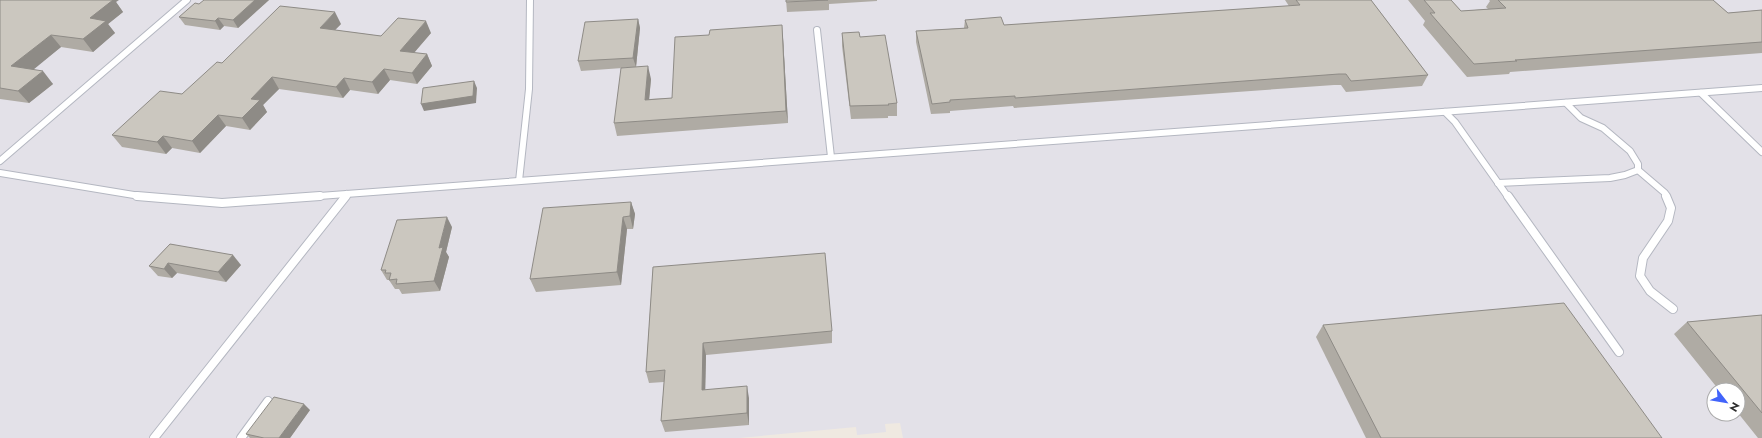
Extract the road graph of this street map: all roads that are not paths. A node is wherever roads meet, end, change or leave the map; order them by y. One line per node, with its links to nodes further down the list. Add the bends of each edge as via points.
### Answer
1 (187, 0): 10 (lane)
2 (530, 0): 13 (lane, via 529,89)
3 (817, 30): 9 (lane)
4 (1762, 88): 5 (lane)
5 (1701, 93): 6 (lane); 8 (lane)
6 (1566, 103): 7 (lane); 11 (lane, via 1581,118 1603,128 1630,151 1638,164)
7 (1445, 112): 9 (lane); 14 (lane, via 1455,122)
8 (1762, 152)
9 (831, 157): 13 (lane)
10 (0, 161)
11 (1638, 170): 14 (lane, via 1630,174 1605,178); 16 (lane, via 1665,193 1670,208 1668,221 1643,258 1640,276 1650,291)
12 (0, 173): 15 (lane, via 194,202 222,203)
13 (519, 180): 15 (lane)
14 (1498, 183): 17 (lane)
15 (347, 194): 19 (lane)
16 (1673, 309)
17 (1619, 352)
18 (268, 401): 20 (lane)
19 (154, 438)
20 (241, 438)

